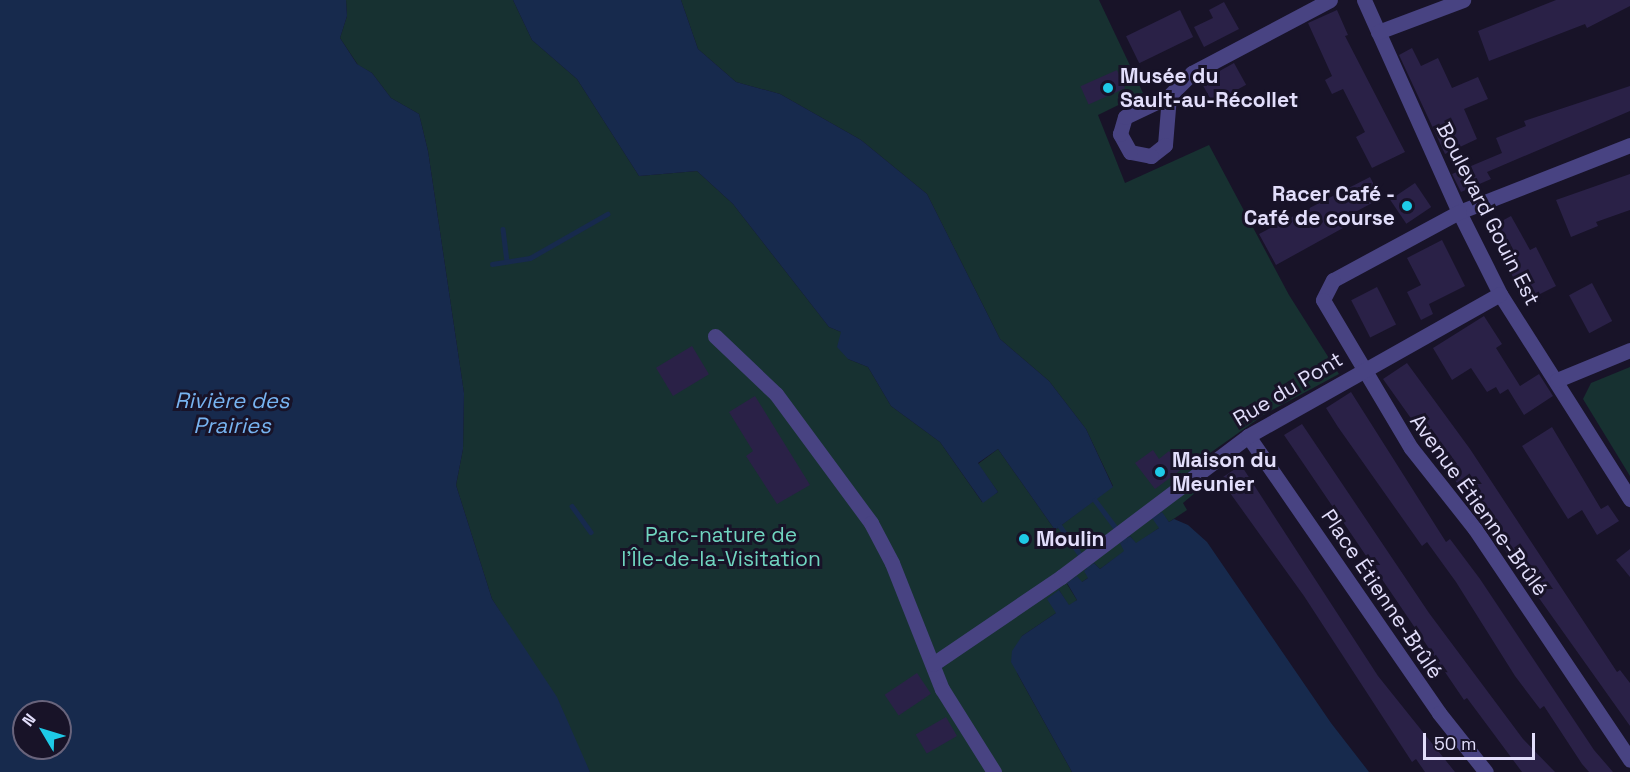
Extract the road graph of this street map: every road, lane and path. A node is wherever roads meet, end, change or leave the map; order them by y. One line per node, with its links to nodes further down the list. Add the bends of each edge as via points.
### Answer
1 (1330, 0): 5 (street, via 1192,73)
2 (1364, 0): 4 (street, Boulevard Gouin Est)
3 (1463, 0): 4 (street)
4 (1378, 32): 7 (street, Boulevard Gouin Est)
5 (1169, 96)
6 (1630, 145): 7 (street)
7 (1459, 212): 8 (street, Boulevard Gouin Est); 11 (street, Avenue Étienne-Brûlé, via 1333,280 1323,300)
8 (1500, 294): 11 (street, Rue du Pont); 12 (street, Boulevard Gouin Est)
9 (715, 336): 15 (street, via 776,394 848,488 885,548)
10 (1630, 351): 12 (street)
11 (1363, 369): 13 (street, Rue du Pont); 16 (street, Avenue Étienne-Brûlé, via 1411,448 1475,529)
12 (1557, 380): 14 (street, Boulevard Gouin Est)
13 (1248, 436): 15 (street, Rue du Pont, via 1039,593); 18 (street, Place Étienne-Brûlé, via 1439,713)
14 (1630, 499)
15 (933, 664): 17 (street, via 948,701)
16 (1630, 760)
17 (994, 772)
18 (1486, 772)

